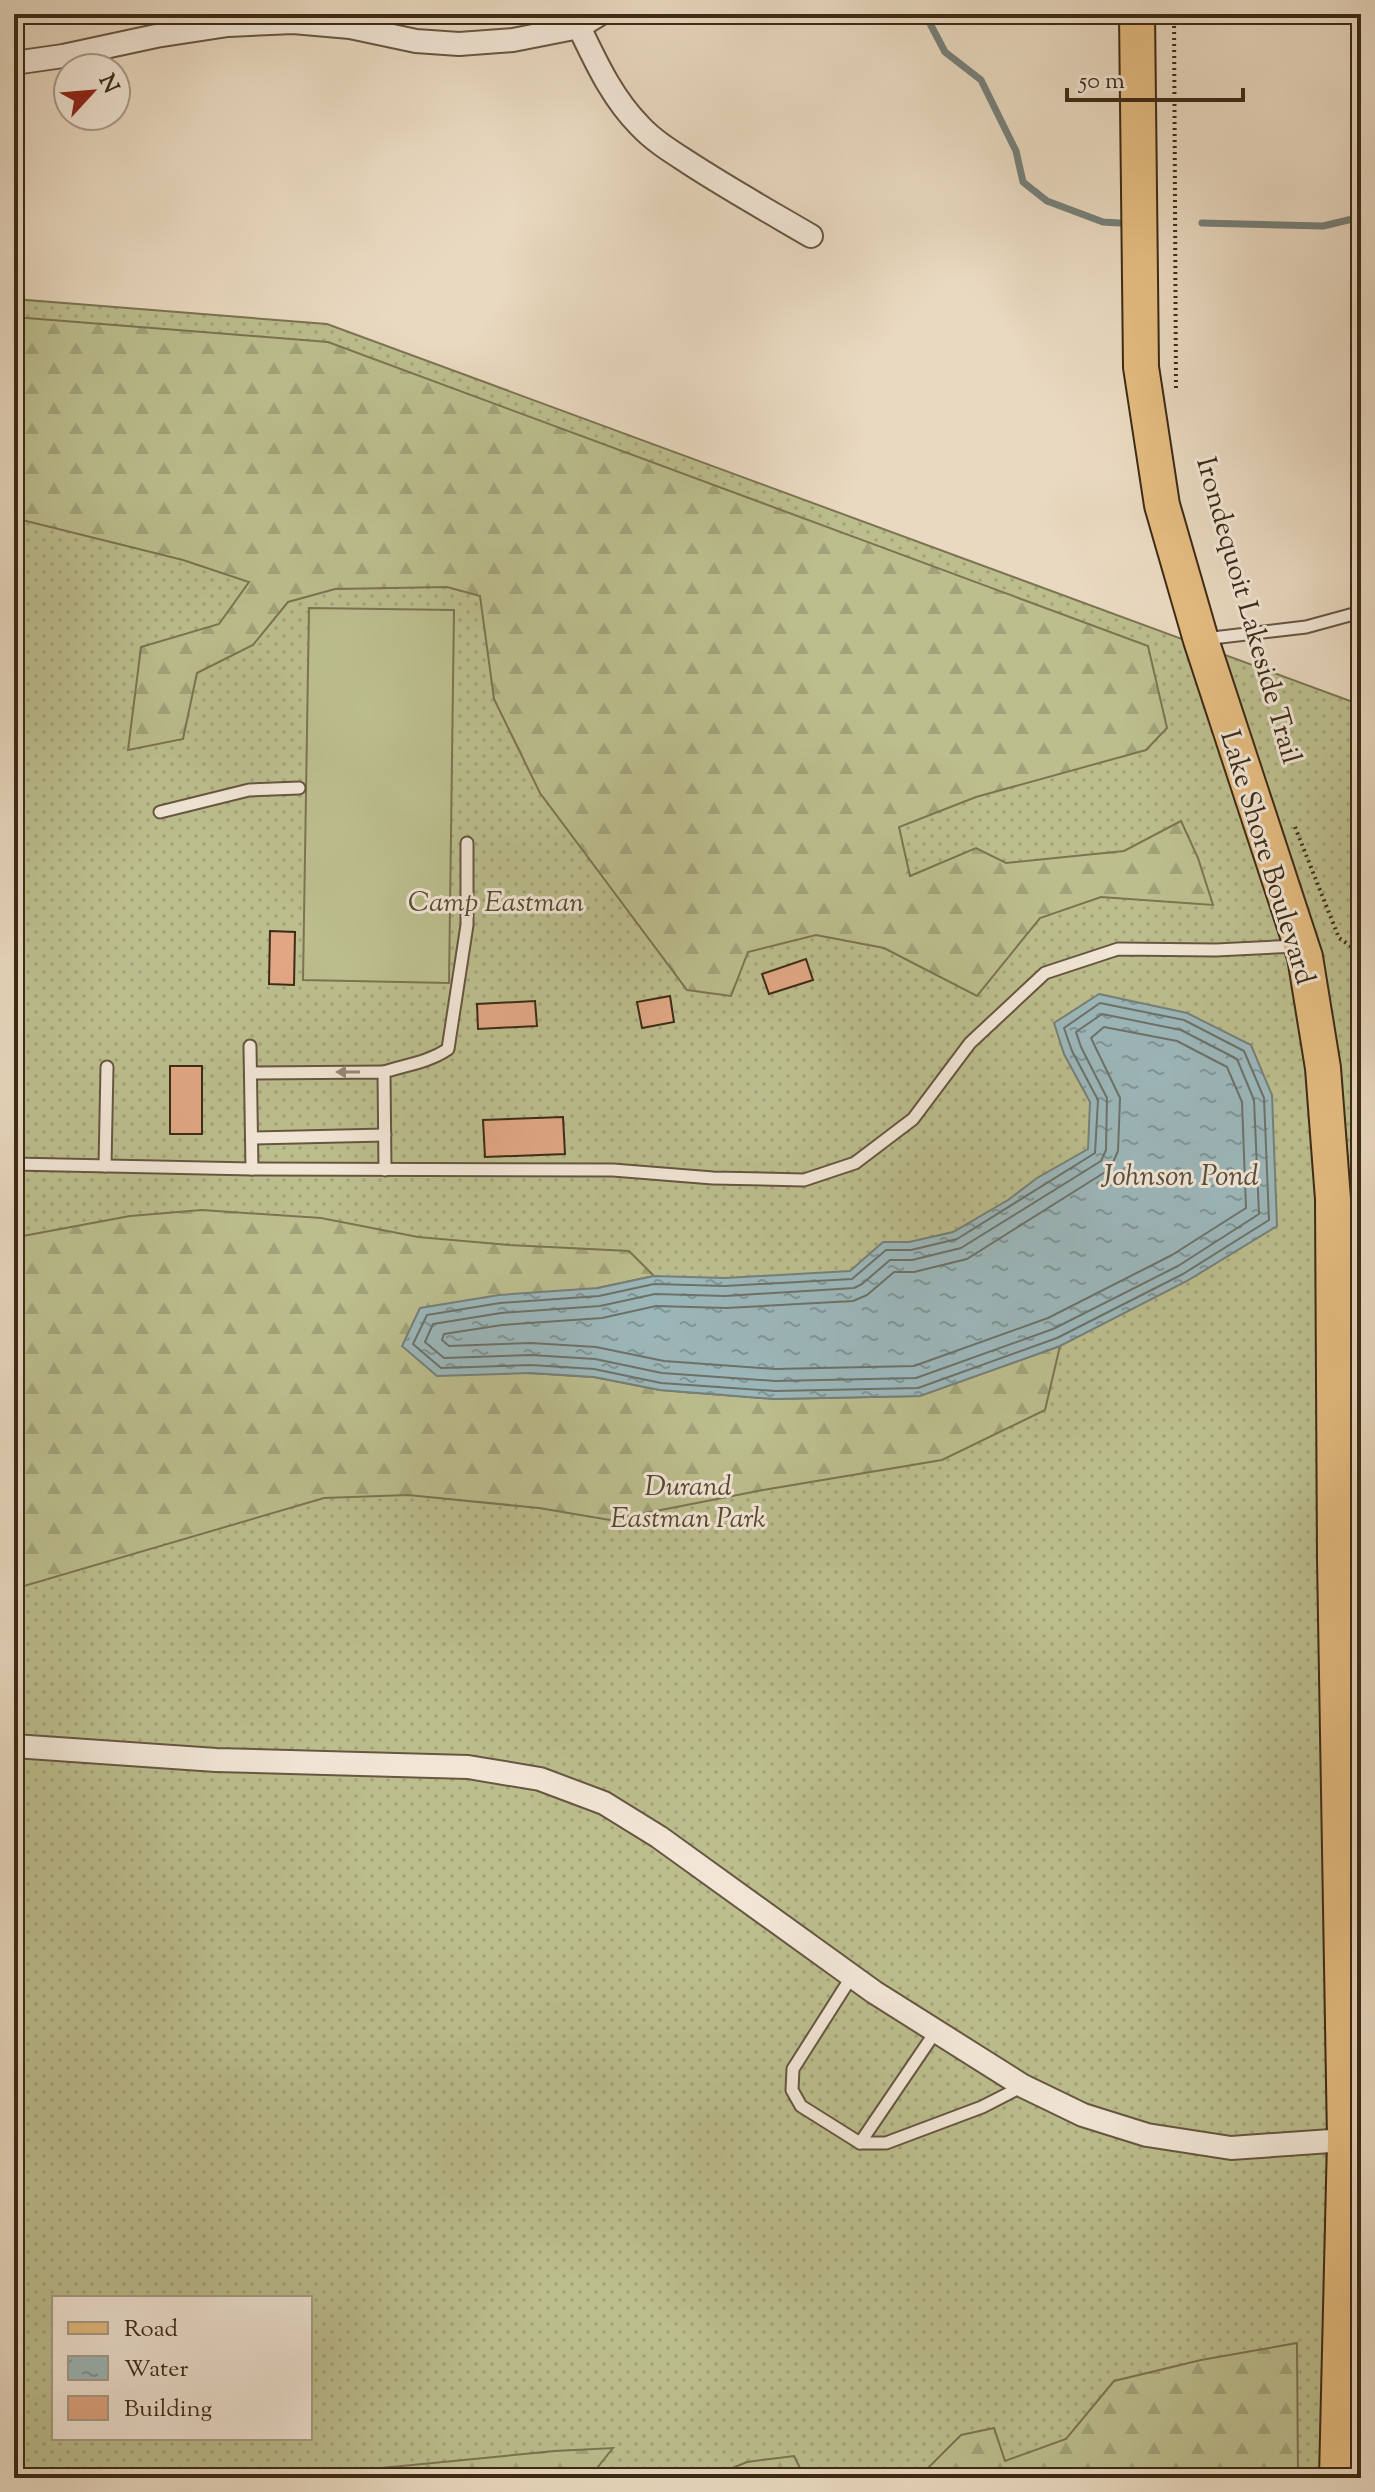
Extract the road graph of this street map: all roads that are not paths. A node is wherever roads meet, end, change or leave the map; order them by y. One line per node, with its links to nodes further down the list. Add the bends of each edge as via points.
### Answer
1 (600, 14): 4 (street)
2 (1137, 14): 8 (main road, Lake Shore Boulevard, via 1141,367 1162,505)
3 (349, 21): 4 (street, via 416,41 459,44); 5 (street, via 228,25)
4 (579, 27): 6 (street, via 611,89 640,126 715,180)
5 (14, 63)
6 (811, 236)
7 (1361, 612): 8 (lane, via 1306,627)
8 (1201, 640): 12 (main road, Lake Shore Boulevard)
9 (299, 788): 10 (lane, via 249,790)
10 (160, 812)
11 (467, 843): 15 (lane, via 467,925 448,1049 433,1060)
12 (1301, 946): 22 (lane, via 1118,949 1045,973 970,1043 913,1119 855,1163 804,1180 613,1170); 27 (main road, Lake Shore Boulevard, via 1323,1068 1333,1199)
13 (250, 1046): 16 (lane)
14 (107, 1067): 20 (lane)
15 (384, 1072): 16 (lane, one-way to 16); 17 (lane)
16 (252, 1073): 18 (lane)
17 (385, 1135): 18 (lane); 22 (lane)
18 (252, 1138): 21 (lane)
19 (14, 1164): 20 (lane)
20 (105, 1166): 21 (lane)
21 (252, 1169): 22 (lane)
22 (385, 1170)
23 (14, 1746): 24 (street, via 216,1760 468,1767 540,1779 604,1803 659,1837)
24 (852, 1976): 25 (street); 28 (lane, via 793,2069 792,2090 801,2106)
25 (936, 2031): 26 (street); 28 (lane)
26 (1023, 2086): 27 (street, via 1083,2115 1147,2135 1231,2148); 28 (lane, via 886,2143)
27 (1345, 2140): 29 (main road, Lake Shore Boulevard)
28 (860, 2143)
29 (1337, 2478)

